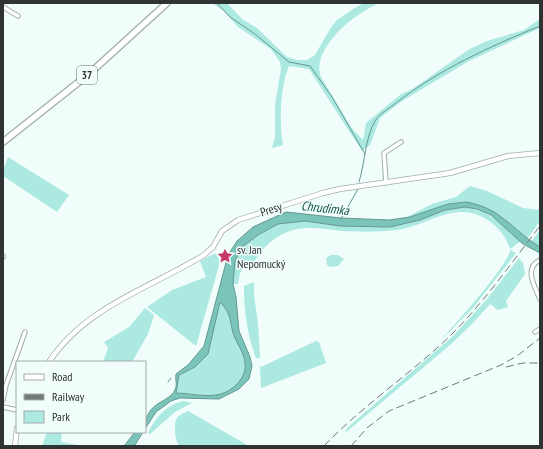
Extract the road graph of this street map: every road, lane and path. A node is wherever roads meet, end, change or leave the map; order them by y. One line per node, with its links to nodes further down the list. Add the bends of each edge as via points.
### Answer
1 (167, 3): 4 (main road, 37, via 89,74)
2 (3, 7): 3 (street)
3 (18, 16)
4 (3, 142)
5 (401, 142): 7 (street, via 384,154)
6 (540, 153): 7 (street, Presy, via 508,156 450,173)
7 (386, 183): 13 (street, Presy, via 333,190 231,224 222,231 213,247 204,255 86,321)
8 (540, 260): 9 (street, via 534,264 530,273)
9 (540, 299)
10 (540, 330): 12 (street)
11 (25, 332): 14 (street)
12 (535, 332)
13 (50, 361)
14 (3, 400)
15 (3, 407): 16 (street)
16 (16, 410)
17 (16, 433): 18 (street)
18 (15, 446)

